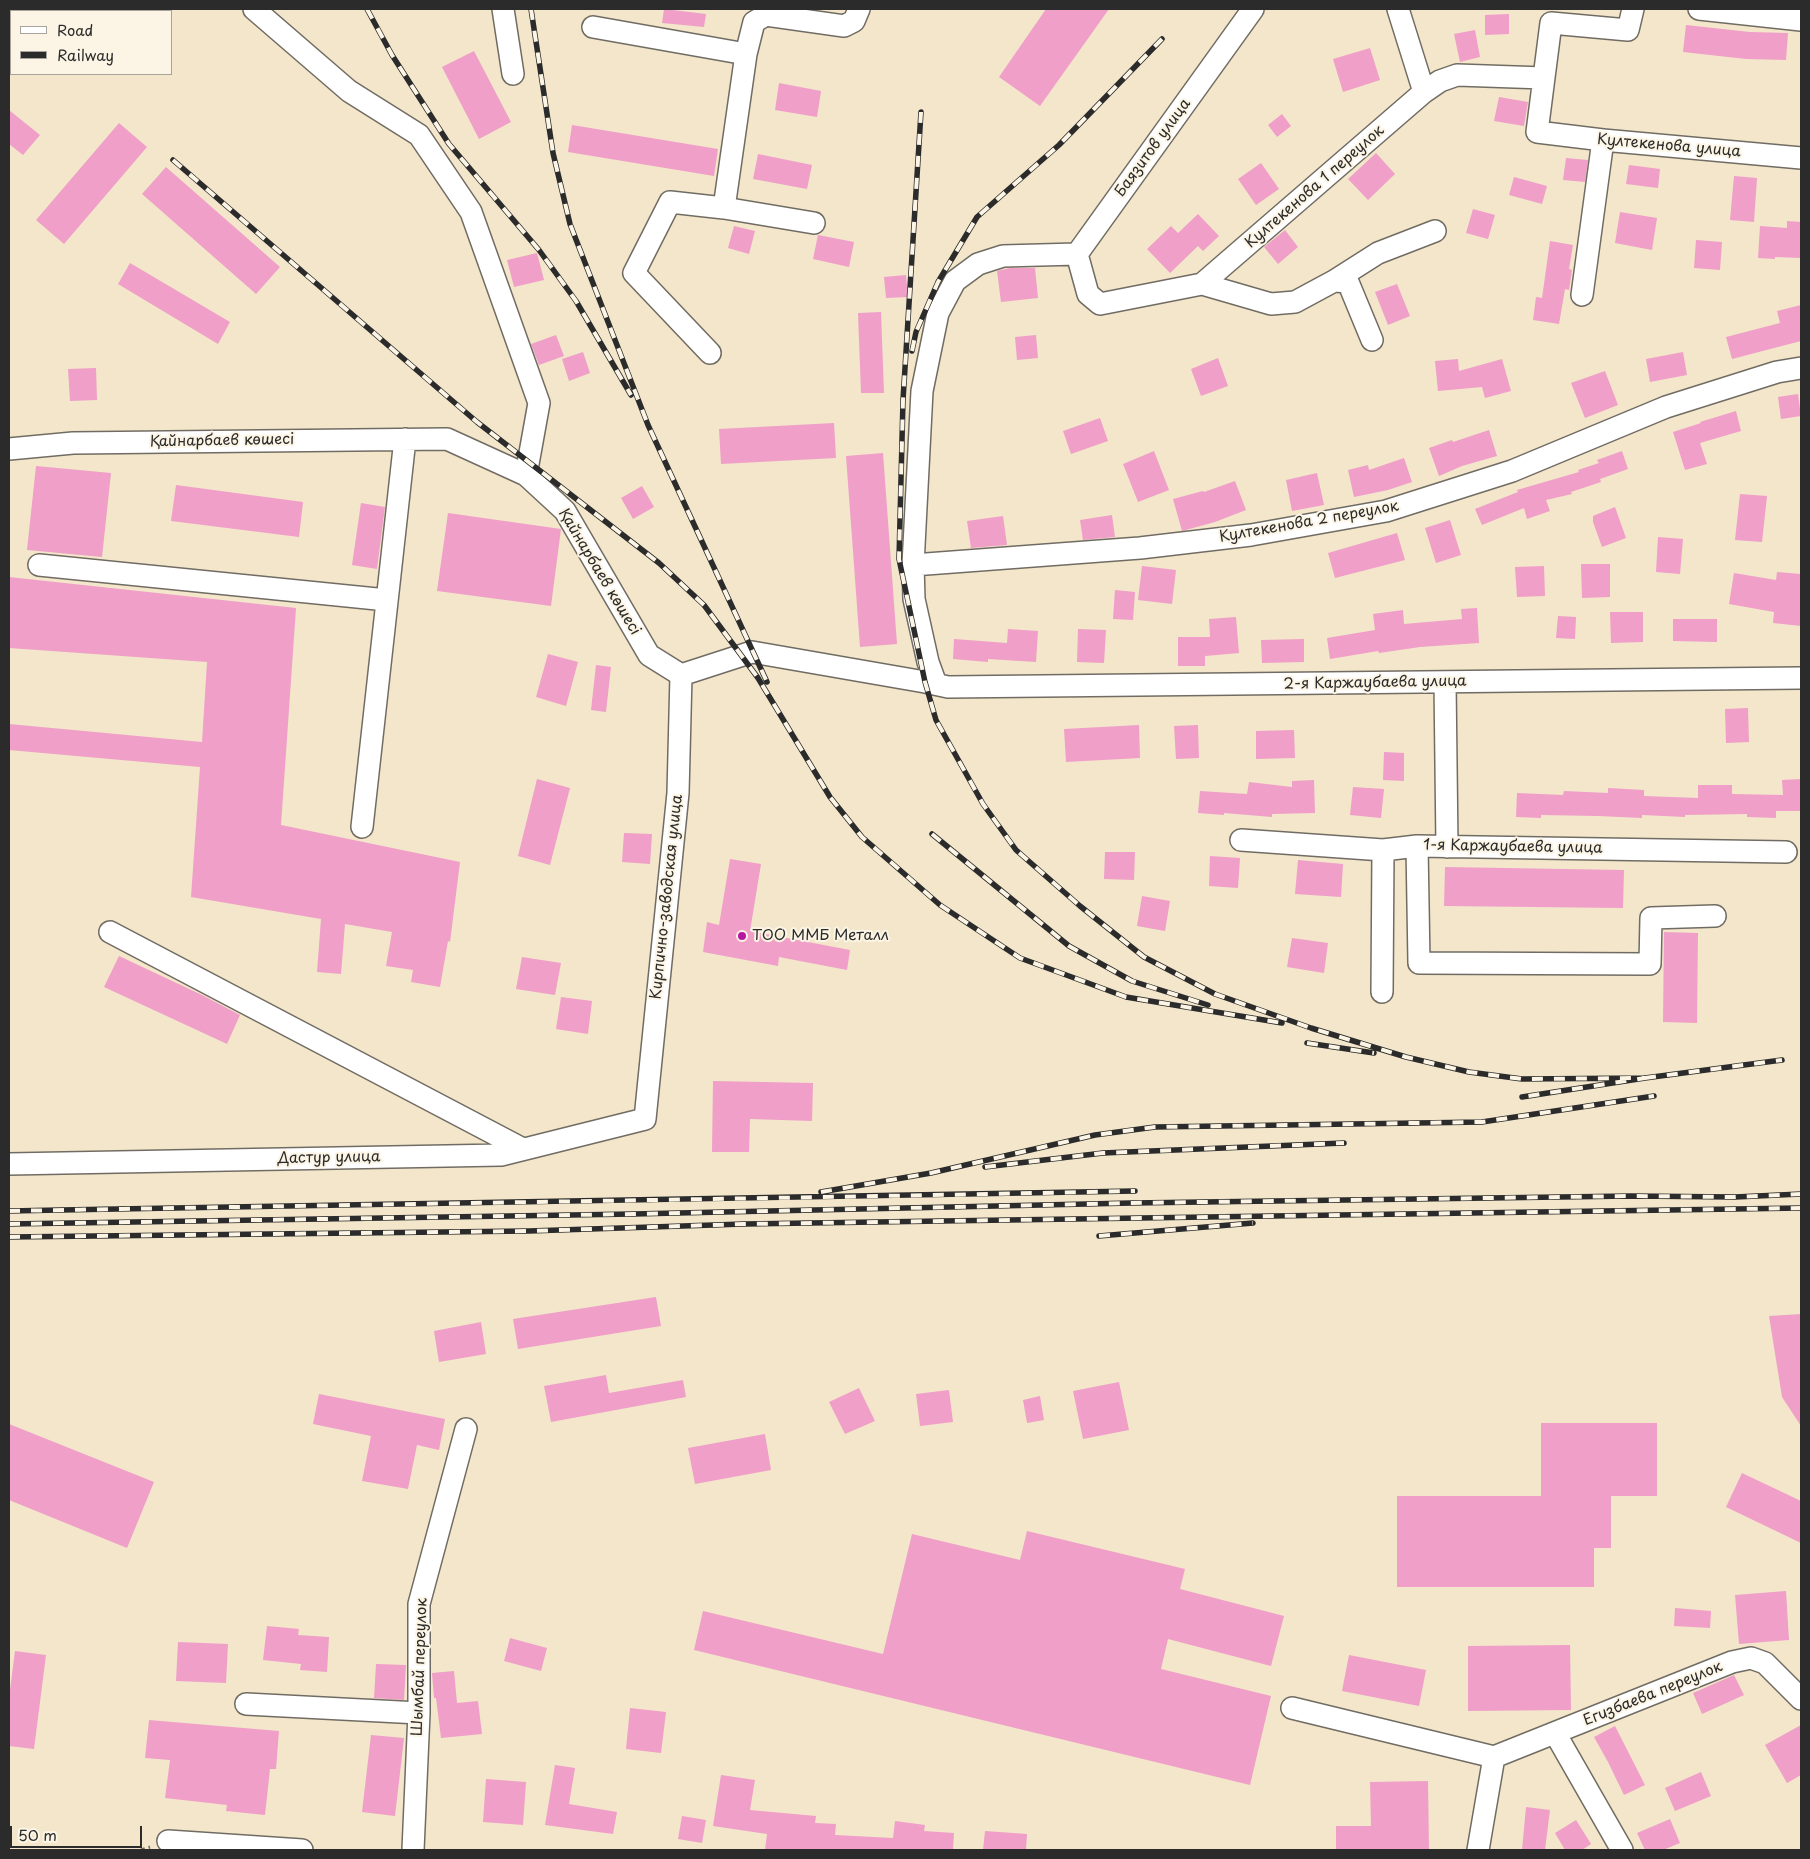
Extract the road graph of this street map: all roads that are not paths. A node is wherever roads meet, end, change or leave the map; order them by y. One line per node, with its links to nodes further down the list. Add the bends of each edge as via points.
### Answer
1 (254, 9): 28 (street, via 349,91 419,135 470,212 539,403)
2 (503, 9): 11 (street)
3 (859, 9): 10 (street, via 854,21 844,26 766,15 754,22)
4 (1252, 9): 19 (street, Баязитов улица)
5 (1398, 9): 13 (street)
6 (1633, 9): 12 (street, via 1628,30 1551,23)
7 (1699, 9): 8 (street)
8 (1801, 20)
9 (594, 27): 10 (street)
10 (746, 54): 16 (street)
11 (513, 74)
12 (1544, 78): 13 (street, Култекенова 1 переулок, via 1457,75); 14 (street, Култекенова улица, via 1538,132)
13 (1424, 92): 21 (street, Култекенова 1 переулок)
14 (1603, 140): 15 (street, Култекенова улица); 22 (street)
15 (1801, 158)
16 (724, 208): 17 (street); 24 (street, via 670,202 634,273)
17 (814, 223)
18 (1435, 231): 20 (street, via 1378,253)
19 (1077, 254): 21 (street, Култекенова 1 переулок, via 1088,294 1100,304); 30 (street, via 1003,256 978,264 955,281 938,313 922,391)
20 (1334, 280): 21 (street, via 1295,302 1271,304); 23 (street, via 1348,282)
21 (1202, 284)
22 (1582, 294)
23 (1372, 340)
24 (710, 353)
25 (1801, 368): 30 (street, Култекенова 2 переулок, via 1778,372 1666,407 1512,471 1386,511 1251,535 1140,548)
26 (405, 439): 27 (street, Қайнарбаев көшесі, via 73,443); 28 (street, Қайнарбаев көшесі, via 447,439); 31 (street)
27 (9, 449)
28 (526, 475): 32 (street, Қайнарбаев көшесі, via 565,511 649,655)
29 (39, 565): 31 (street)
30 (913, 565): 35 (street, via 914,599 928,662)
31 (387, 600): 36 (street)
32 (681, 675): 35 (street, via 752,652); 45 (street, Кирпично-заводская улица, via 678,793)
33 (1801, 678): 34 (street, 2-я Каржаубаева улица)
34 (1445, 682): 35 (street, 2-я Каржаубаева улица); 39 (street)
35 (942, 686)
36 (362, 827)
37 (1242, 840): 40 (street, 1-я Каржаубаева улица)
38 (1417, 846): 39 (street, 1-я Каржаубаева улица); 40 (street, 1-я Каржаубаева улица); 42 (street, via 1419,963 1650,964 1651,918)
39 (1447, 847): 41 (street, 1-я Каржаубаева улица)
40 (1383, 850): 44 (street)
41 (1786, 852)
42 (1714, 916)
43 (110, 932): 46 (street)
44 (1382, 992)
45 (645, 1119): 46 (street, Дастур улица)
46 (523, 1149): 47 (street, Дастур улица, via 501,1155)
47 (9, 1164)
48 (466, 1429): 52 (street, Шымбай переулок, via 419,1604)
49 (1801, 1699): 53 (street, Егизбаева переулок, via 1765,1663 1751,1658 1732,1662)
50 (246, 1704): 52 (street)
51 (1292, 1708): 54 (street)
52 (419, 1713): 57 (street, Шымбай переулок)
53 (1555, 1733): 54 (street, Егизбаева переулок); 59 (street)
54 (1494, 1757): 58 (street)
55 (168, 1841): 56 (street)
56 (302, 1850)
57 (413, 1850)
58 (1478, 1850)
59 (1622, 1850)

